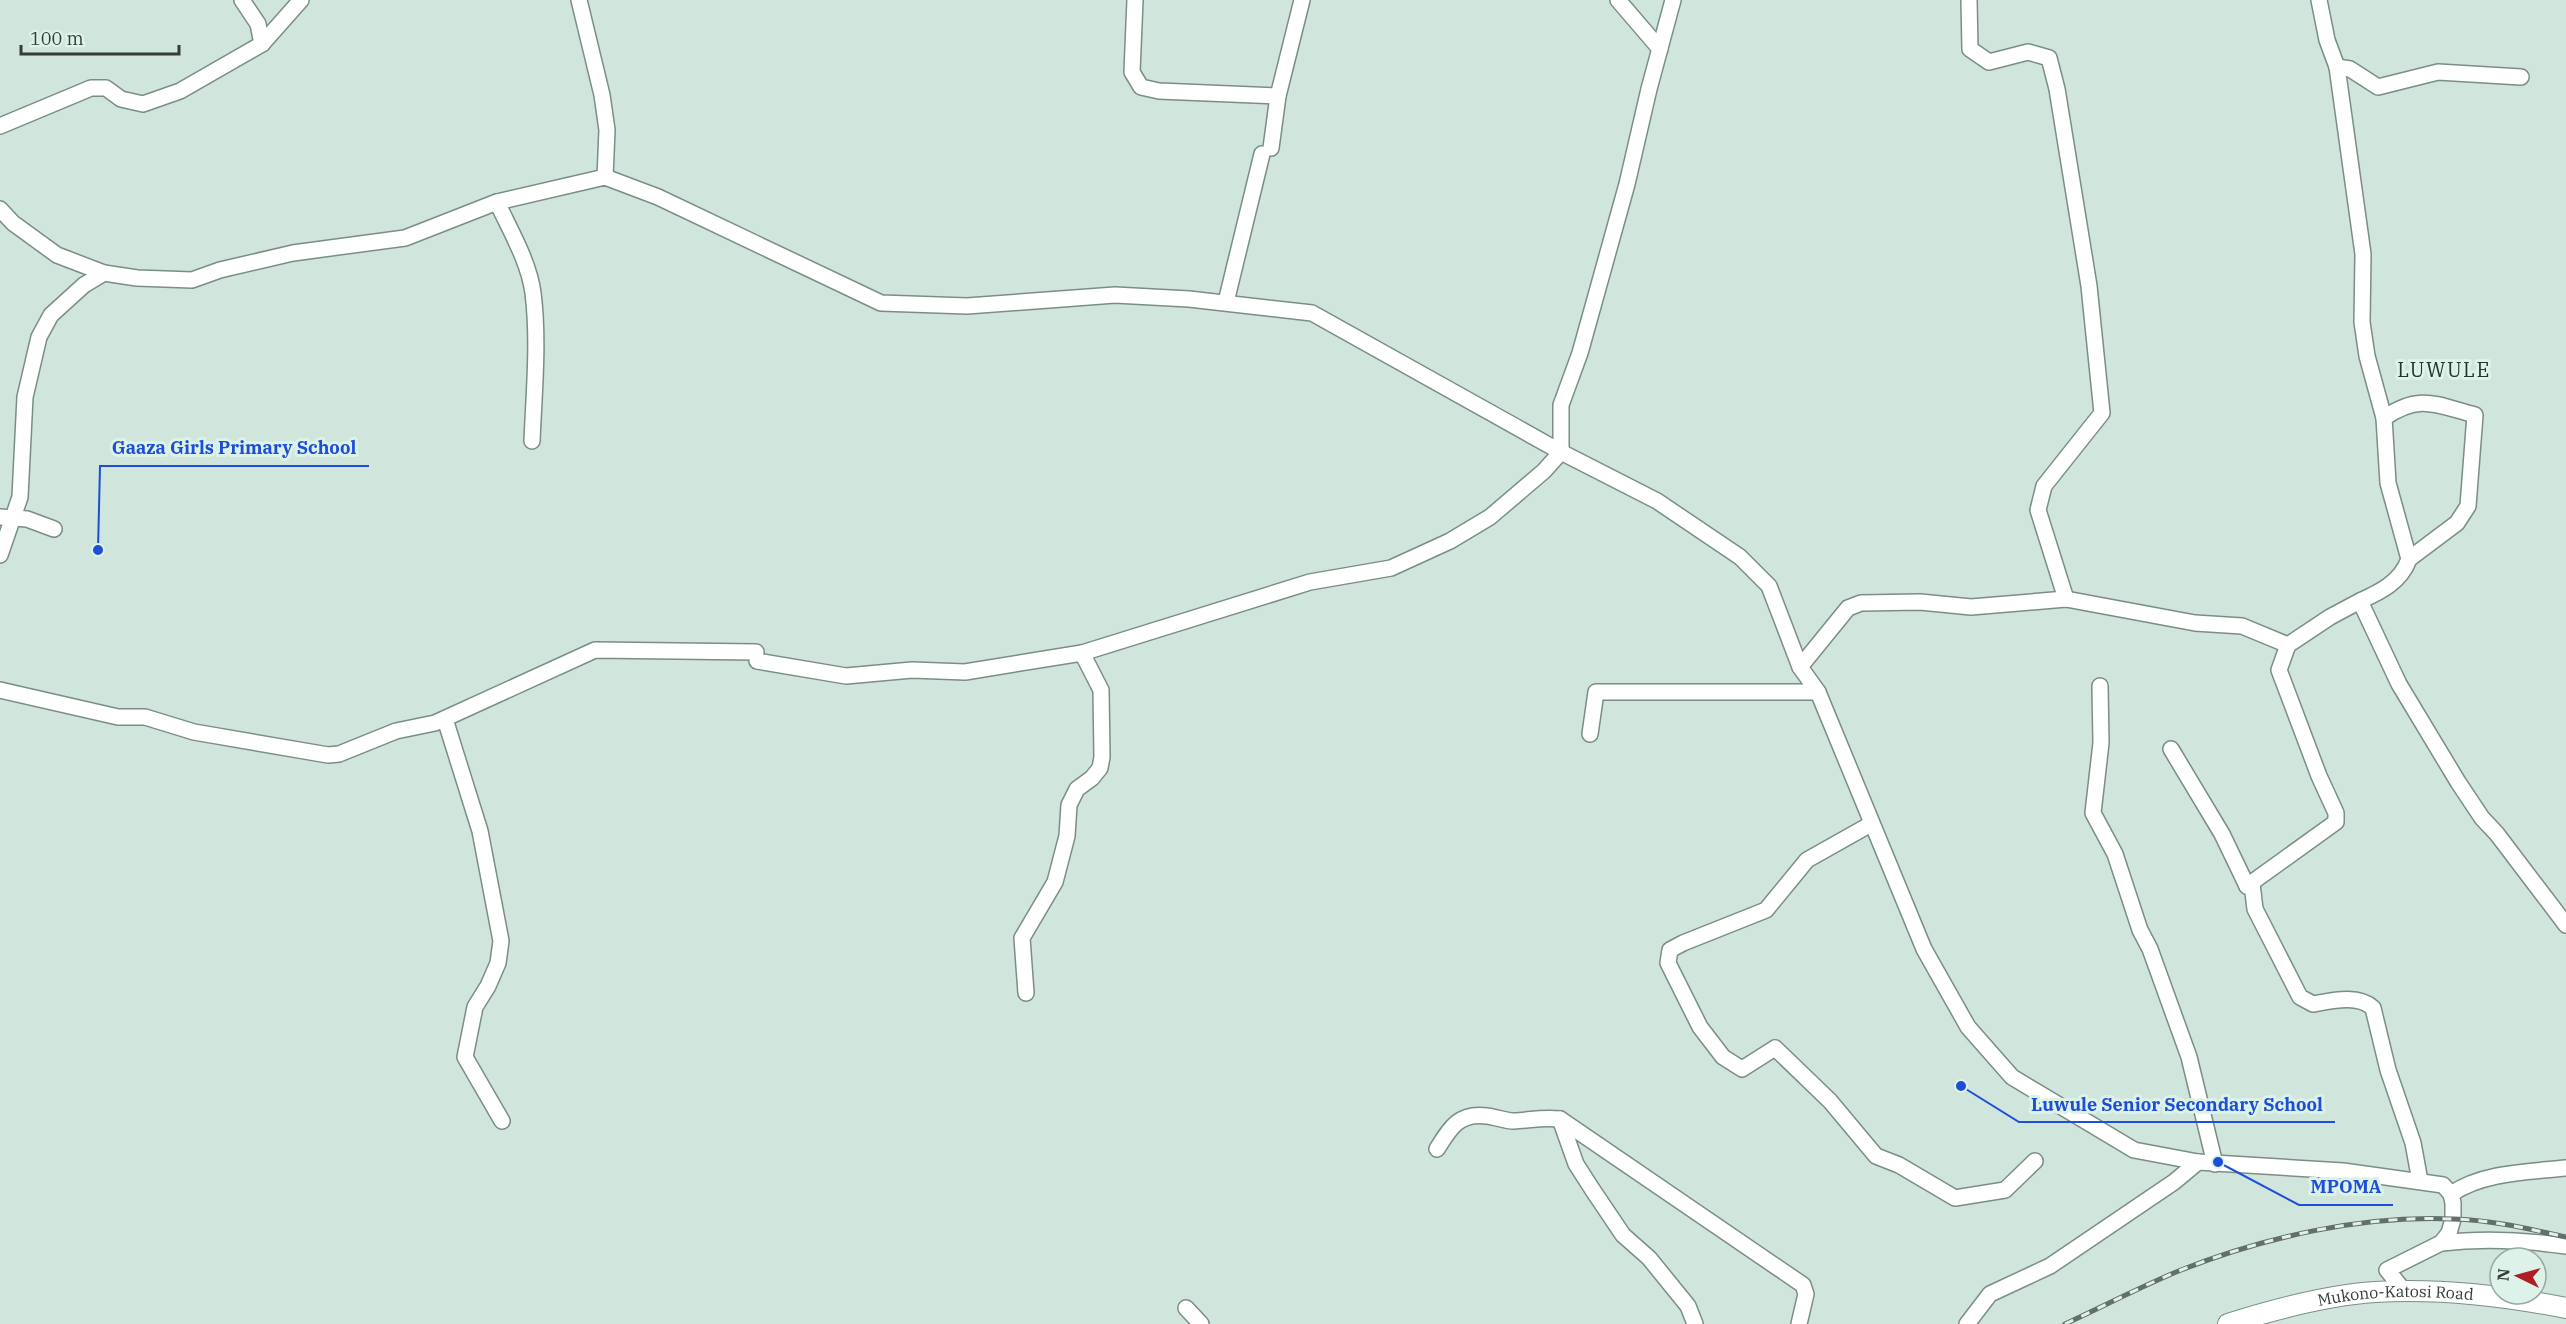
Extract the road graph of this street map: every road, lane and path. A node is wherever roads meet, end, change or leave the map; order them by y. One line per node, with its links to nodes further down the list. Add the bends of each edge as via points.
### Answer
1 (243, 0): 10 (street, via 258,24)
2 (301, 0): 10 (street)
3 (579, 0): 16 (street, via 607,130)
4 (1136, 0): 14 (street, via 1132,72 1141,87)
5 (1302, 0): 14 (street)
6 (1618, 0): 11 (street)
7 (1673, 0): 11 (street)
8 (1969, 0): 28 (street, via 1970,49 1989,62 2028,52 2049,58 2059,100 2089,286 2102,413 2044,486 2038,510)
9 (2322, 1): 12 (street, via 2327,39)
10 (262, 44): 15 (street, via 180,91 143,104 121,99 106,88 91,88)
11 (1660, 49): 23 (street, via 1618,218 1580,353 1561,405)
12 (2337, 67): 13 (street, via 2350,69 2379,87 2438,72); 21 (street, via 2363,254 2362,322)
13 (2522, 77)
14 (1278, 96): 20 (street)
15 (0, 126)
16 (605, 177): 17 (street); 20 (street, via 658,197 881,303 967,306 1115,295)
17 (498, 202): 19 (street, via 405,238 293,253 192,279); 22 (street, via 533,291)
18 (0, 209): 19 (street, via 57,255)
19 (104, 273): 24 (street, via 84,285 51,315 39,337 26,397 20,497)
20 (1226, 302): 23 (street, via 1312,313)
21 (2384, 418): 27 (street, via 2388,483); 27 (street, via 2400,407 2424,401 2475,416 2468,506 2457,523)
22 (532, 441)
23 (1561, 452): 31 (street, via 1490,517 1450,541 1391,568 1310,582); 32 (street, via 1657,501 1740,557 1769,586)
24 (7, 518): 25 (street, via 27,519); 26 (street)
25 (54, 529)
26 (0, 555)
27 (2409, 560): 29 (street, via 2396,580)
28 (2066, 599): 30 (street, via 2195,623 2242,626); 32 (street, via 1971,607 1920,602 1861,603 1848,608)
29 (2360, 601): 30 (street); 41 (street, via 2399,684 2464,792)
30 (2288, 645): 40 (street, via 2279,670 2336,813 2336,822)
31 (1082, 653): 36 (street, via 965,672 912,670 846,676 757,657 595,650); 42 (street, via 1101,690 1102,757 1100,768 1077,789 1069,805 1067,836 1055,882 1022,938)
32 (1800, 667): 35 (street)
33 (2100, 686): 48 (street, via 2101,743 2093,813 2115,854 2140,930 2190,1056)
34 (0, 690): 36 (street, via 118,717 145,717 195,732 328,755)
35 (1818, 692): 37 (street, via 1596,692); 39 (street)
36 (445, 718): 44 (street, via 480,831 501,941 498,963 475,1007 465,1057)
37 (1590, 734)
38 (2170, 749): 40 (street, via 2222,834)
39 (1871, 824): 46 (street, via 1807,860 1766,910 1670,950 1668,963 1700,1027 1723,1057 1742,1069 1775,1048 1830,1101 1876,1155 1955,1198 2005,1190); 47 (street, via 1924,949 1968,1028 2012,1077 2134,1150)
40 (2247, 886): 50 (street, via 2252,884 2255,909 2300,997 2313,1004 2367,1001 2373,1008 2388,1070 2413,1143)
41 (2566, 925)
42 (1026, 993)
43 (1560, 1119): 45 (street, via 1513,1121 1484,1115 1466,1118 1452,1125); 60 (street, via 1576,1164 1623,1235 1649,1258 1688,1306); 61 (street, via 1803,1285 1806,1294)
44 (502, 1120)
45 (1437, 1149)
46 (2035, 1161)
47 (2198, 1162): 48 (street); 62 (street, via 2050,1266 1990,1294)
48 (2216, 1164): 50 (street, via 2343,1171)
49 (2566, 1168): 51 (street, via 2484,1179 2465,1184)
50 (2420, 1181): 51 (street, via 2443,1185)
51 (2451, 1194): 52 (street, via 2453,1218)
52 (2441, 1243): 53 (street, via 2485,1239); 54 (street)
53 (2566, 1246)
54 (2387, 1270): 55 (street, via 2378,1280); 56 (street)
55 (2375, 1292): 56 (main road, Mukono-Katosi Road); 63 (main road, Mukono-Katosi Road, via 2317,1301)
56 (2406, 1293): 58 (main road, Mukono-Katosi Road, via 2495,1296)
57 (1186, 1308): 59 (street)
58 (2566, 1308)
59 (1202, 1324)
60 (1695, 1324)
61 (1799, 1324)
62 (1967, 1324)
63 (2228, 1324)

